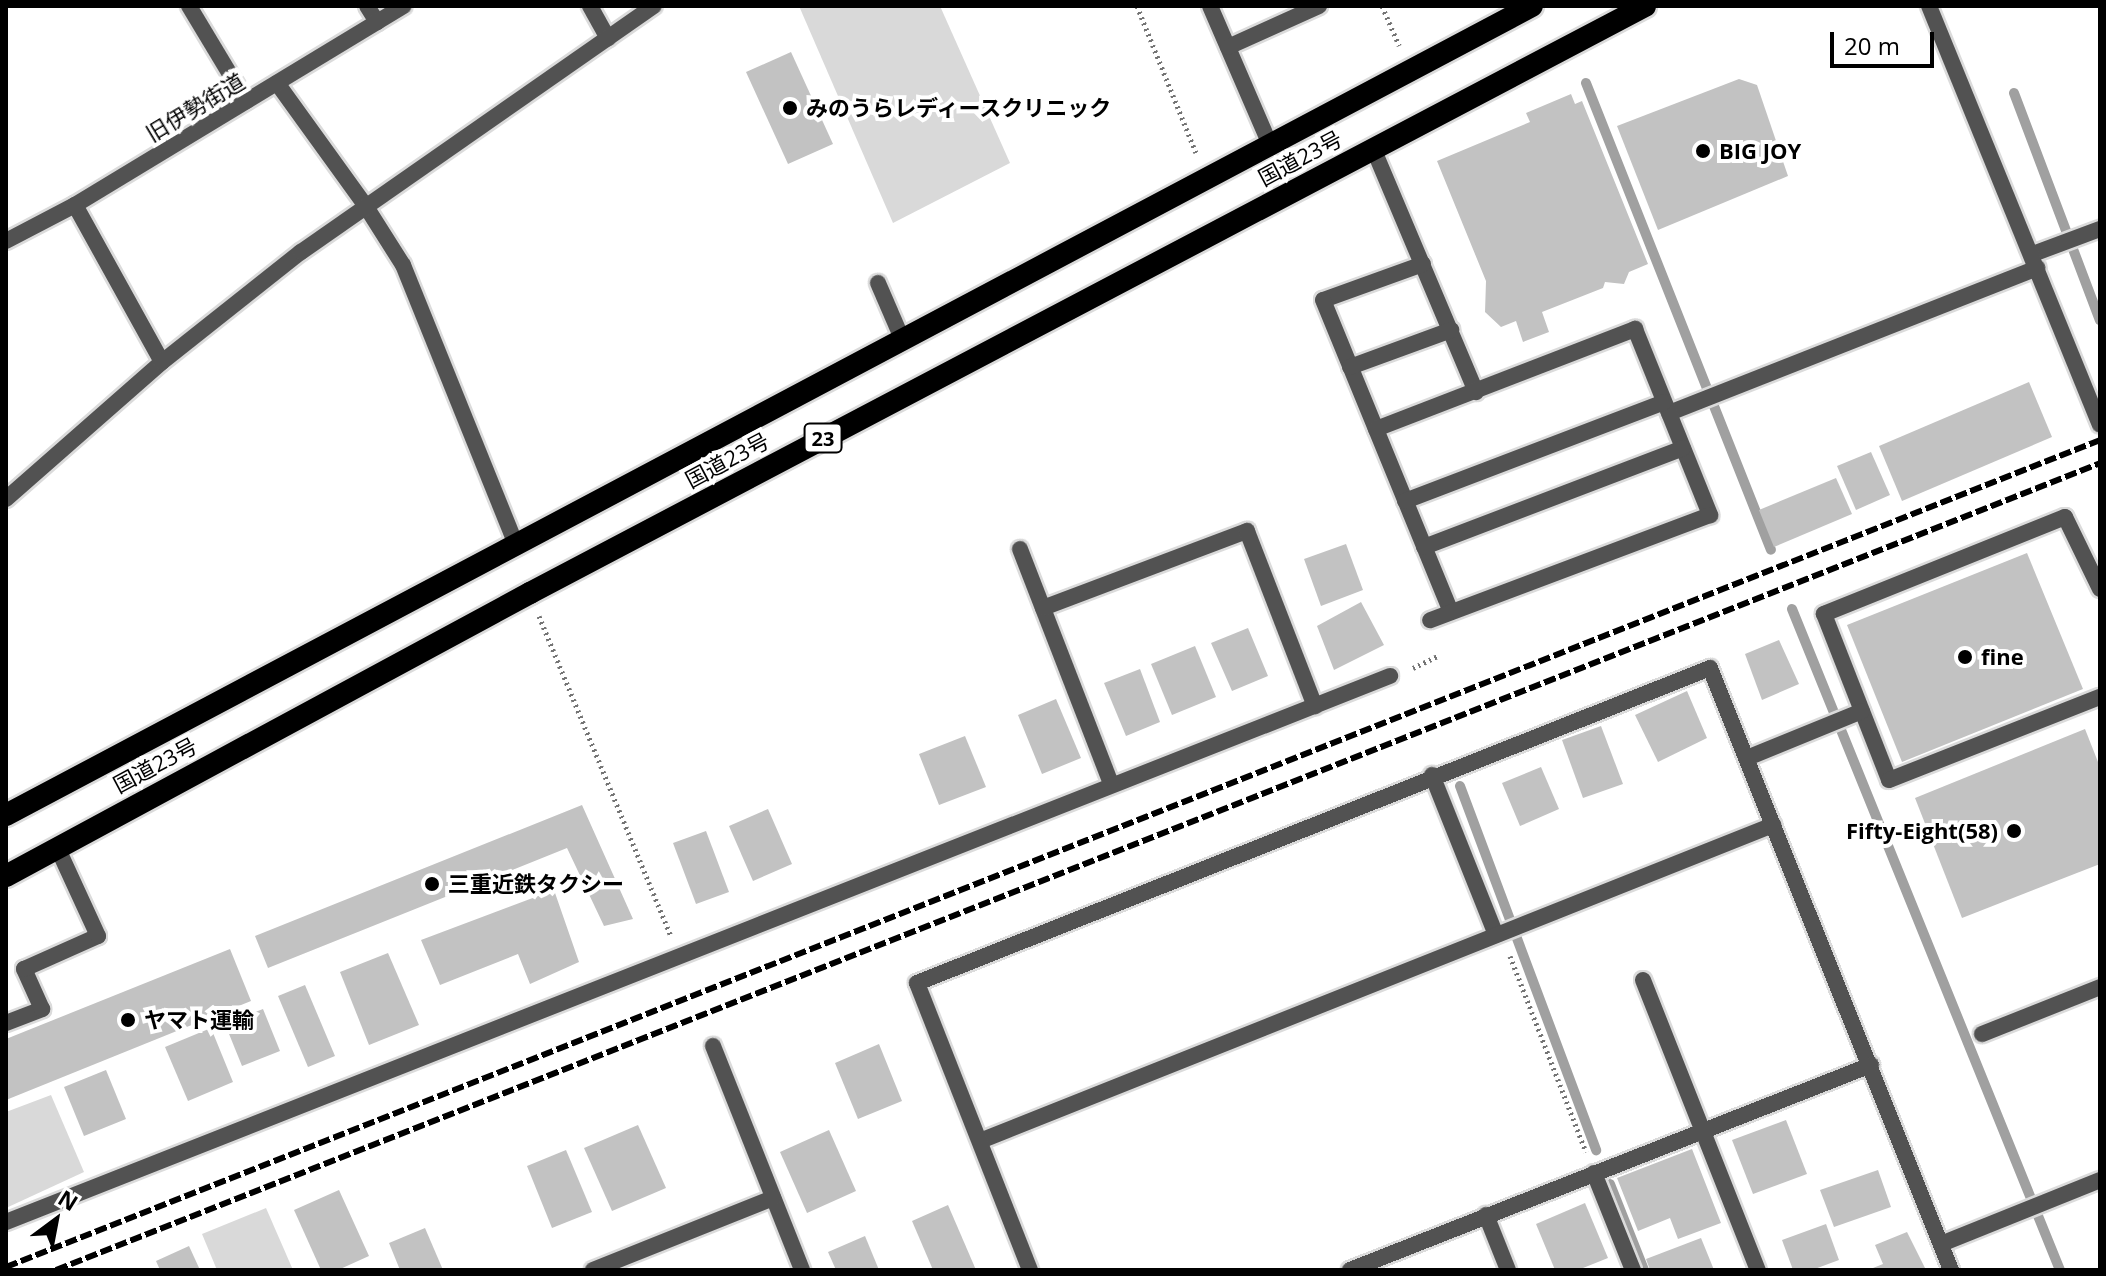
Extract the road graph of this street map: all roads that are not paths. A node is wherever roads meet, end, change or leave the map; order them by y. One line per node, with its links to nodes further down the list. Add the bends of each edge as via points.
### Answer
1 (189, 6): 15 (street)
2 (367, 6): 11 (street)
3 (403, 6): 11 (street, 旧伊勢街道)
4 (590, 6): 12 (street)
5 (654, 6): 12 (street)
6 (1210, 6): 13 (street)
7 (1319, 6): 13 (street)
8 (1532, 6): 16 (highway, 国道23号 / 23)
9 (1645, 6): 17 (highway, 国道23号 / 23)
10 (1929, 6): 22 (street)
11 (377, 22): 14 (street, 旧伊勢街道)
12 (608, 38): 19 (street)
13 (1228, 47): 16 (street)
14 (277, 83): 15 (street, 旧伊勢街道); 19 (street)
15 (246, 101): 18 (street, 旧伊勢街道)
16 (1271, 147): 26 (highway, 国道23号 / 23)
17 (1373, 148): 23 (street); 52 (highway, 国道23号 / 23)
18 (75, 205): 21 (street, 旧伊勢街道); 27 (street)
19 (365, 205): 27 (street); 36 (street, via 403,265)
20 (2100, 229): 22 (street)
21 (6, 241)
22 (2035, 261): 30 (street, via 1726,390); 31 (street)
23 (1423, 264): 25 (street); 28 (street, via 1323,300)
24 (878, 283): 26 (street)
25 (1451, 330): 28 (street); 29 (street)
26 (903, 341): 36 (highway, 国道23号 / 23)
27 (162, 362): 34 (street)
28 (1350, 367): 32 (street)
29 (1476, 392): 30 (street, via 1635,329); 32 (street)
30 (1667, 407): 33 (street); 35 (street)
31 (2100, 424)
32 (1376, 429): 35 (street)
33 (1683, 448): 37 (street); 41 (street, via 1710,515)
34 (6, 499)
35 (1405, 501): 37 (street)
36 (517, 547): 50 (highway, 国道23号 / 23)
37 (1424, 547): 41 (street)
38 (1020, 549): 40 (street)
39 (2100, 589): 46 (street, via 2065,517 1824,614)
40 (1043, 608): 45 (street, via 1247,531); 49 (street)
41 (1451, 612): 42 (street)
42 (1430, 620)
43 (1390, 676): 45 (street)
44 (2100, 697): 46 (street, via 1889,780)
45 (1315, 706): 49 (street)
46 (1855, 713): 47 (street)
47 (1747, 758): 48 (street, via 1710,668); 51 (street)
48 (1432, 775): 54 (street); 62 (street, via 917,983)
49 (1111, 784): 67 (street)
50 (6, 815)
51 (1773, 825): 54 (street); 60 (street)
52 (57, 847): 53 (highway, 国道23号 / 23); 57 (street, via 98,936 24,969 42,1009)
53 (6, 876)
54 (1501, 933): 62 (street)
55 (1643, 980): 61 (street)
56 (2100, 987): 58 (street)
57 (6, 1023)
58 (1982, 1034)
59 (713, 1046): 65 (street)
60 (1871, 1065): 61 (street); 68 (street)
61 (1702, 1130): 63 (street); 75 (street)
62 (980, 1141): 71 (street)
63 (1594, 1173): 66 (street); 74 (street)
64 (2100, 1180): 68 (street)
65 (773, 1198): 69 (street); 70 (street)
66 (1486, 1215): 72 (street); 73 (street)
67 (6, 1222)
68 (1941, 1244): 76 (street)
69 (593, 1270)
70 (802, 1270)
71 (1030, 1270)
72 (1350, 1270)
73 (1508, 1270)
74 (1633, 1270)
75 (1758, 1270)
76 (1951, 1270)

